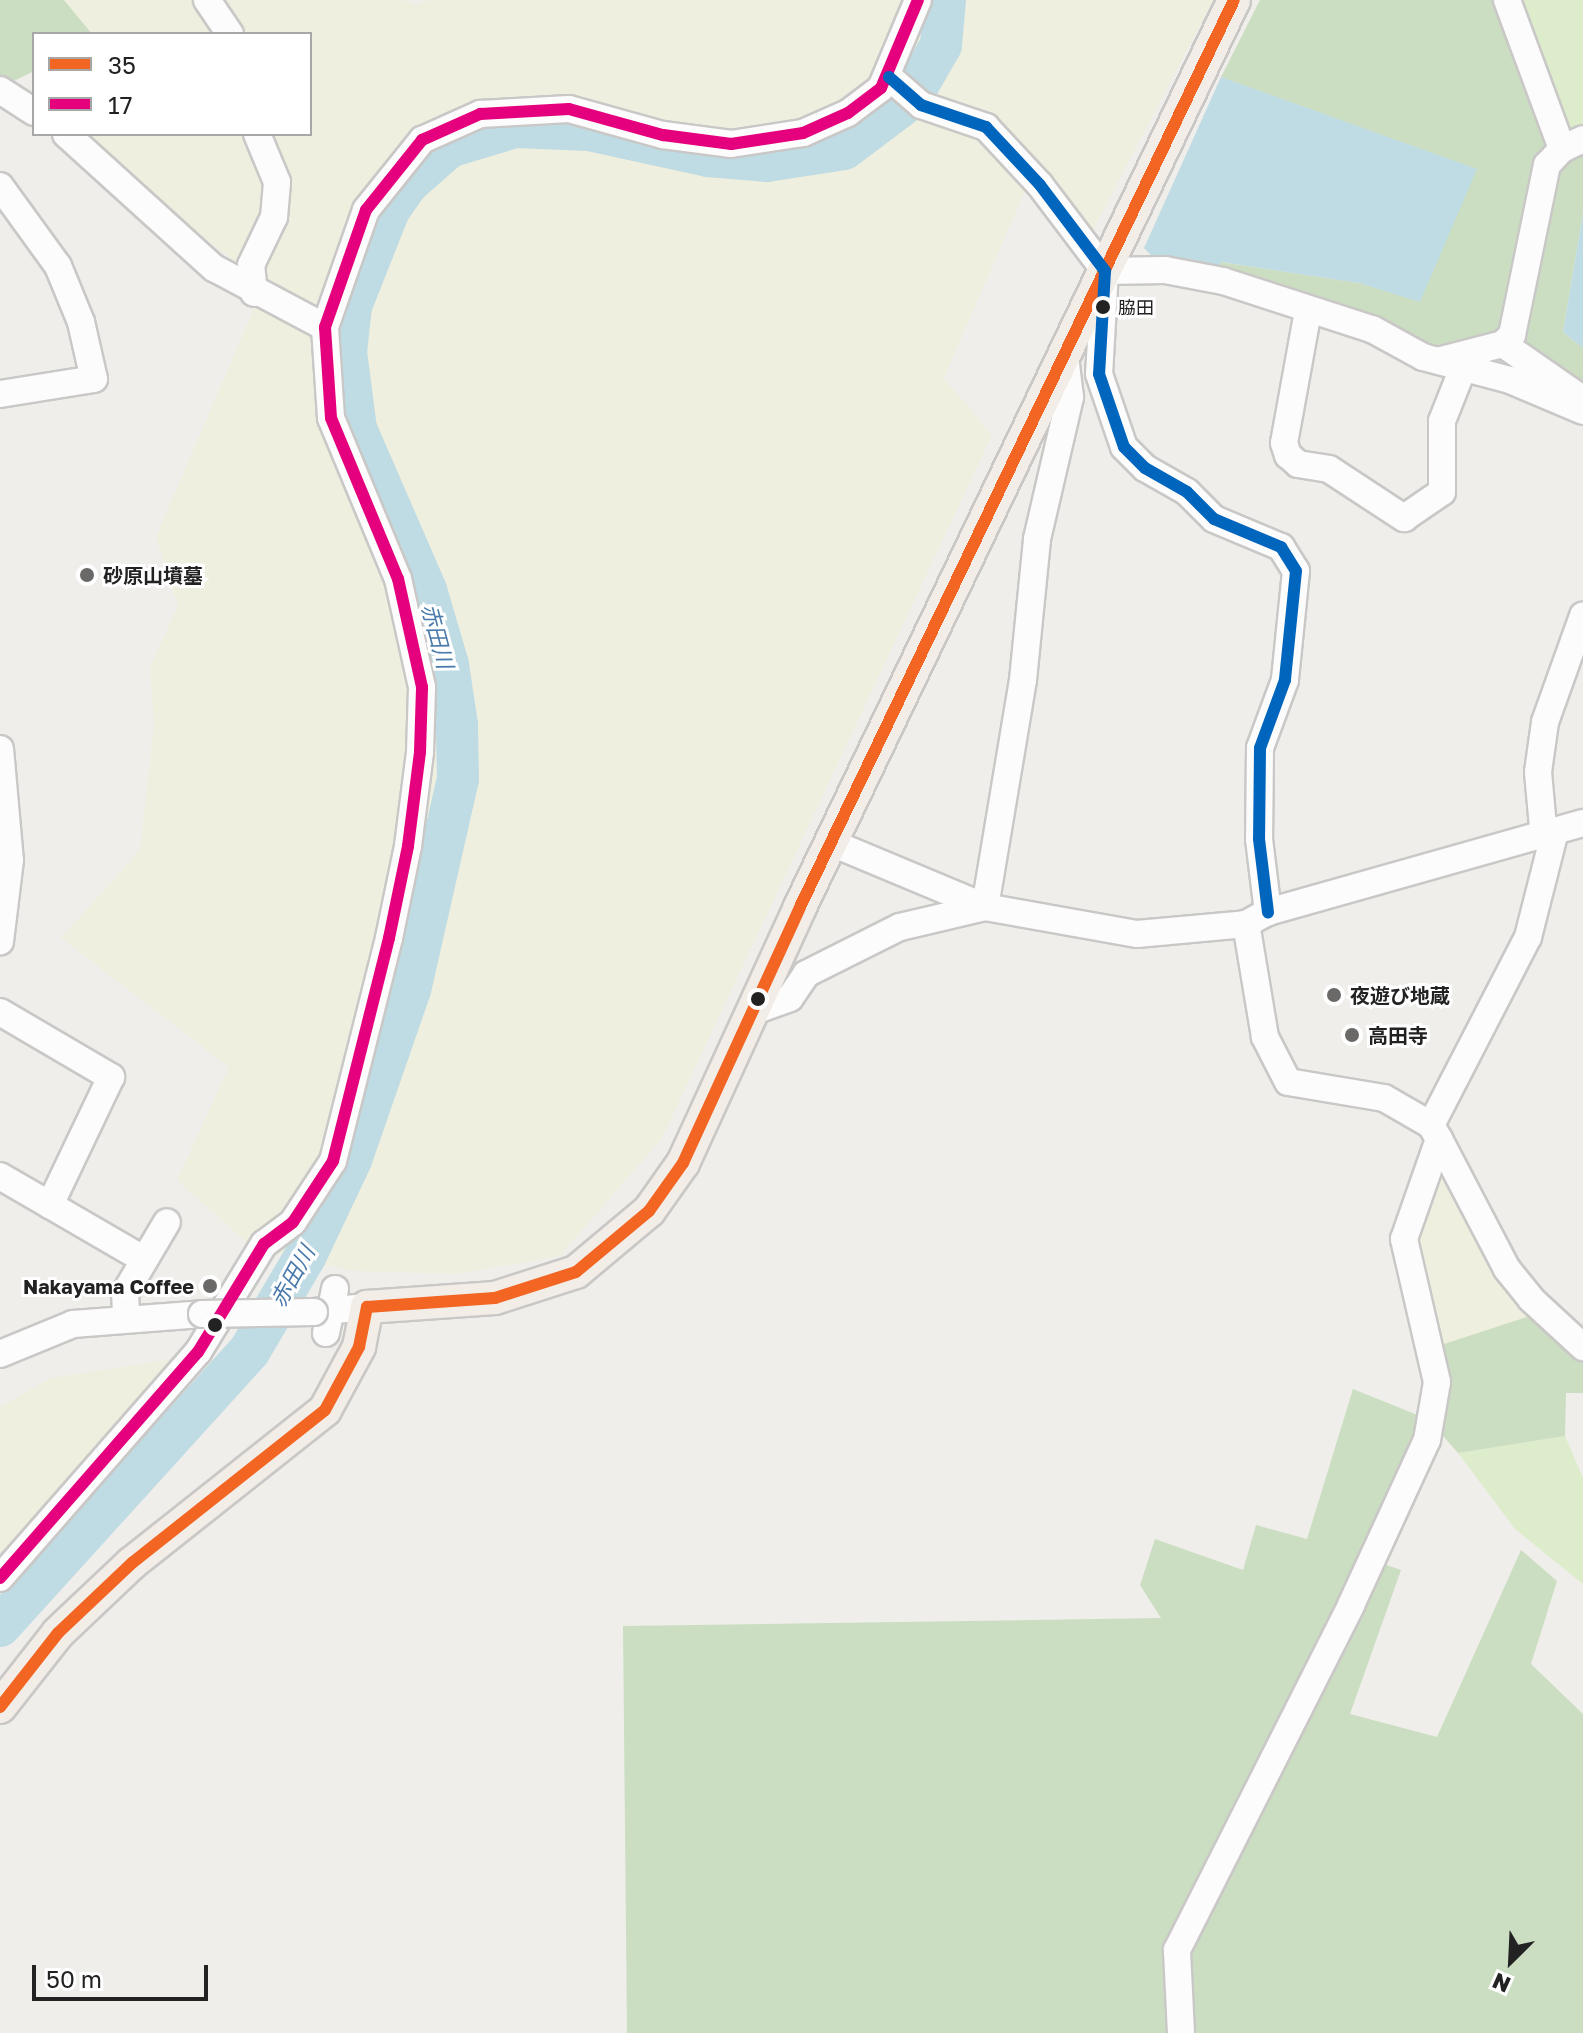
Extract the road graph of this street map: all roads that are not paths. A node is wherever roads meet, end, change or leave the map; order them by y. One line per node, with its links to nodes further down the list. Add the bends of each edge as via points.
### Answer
1 (207, 0): 5 (street)
2 (918, 0): 6 (street)
3 (1234, 0): 13 (main road)
4 (1507, 0): 11 (street)
5 (229, 32)
6 (889, 77): 13 (street, via 917,100 986,127 1040,185); 16 (street, via 848,113 803,133 760,143 693,141 569,109 541,107 480,114 443,127 407,155 366,210)
7 (0, 90): 8 (street)
8 (32, 111)
9 (68, 136): 14 (street, via 214,268)
10 (258, 136): 14 (street, via 277,182 274,217 251,265)
11 (1572, 144): 17 (street, via 1543,175 1516,327)
12 (0, 186): 20 (street, via 58,266 81,322 94,379)
13 (1105, 271): 15 (street, via 1165,270 1223,281); 18 (main road); 30 (street, via 1099,374 1124,447 1145,468 1187,492 1214,519 1281,547 1296,571 1285,680 1260,748)
14 (254, 293): 16 (street)
15 (1308, 311): 19 (street, via 1372,329); 19 (street, via 1284,443 1288,455 1298,464 1329,469 1404,518 1442,492 1442,421)
16 (325, 327): 43 (street, via 331,418 398,579 422,687 408,846 352,1091 333,1161 316,1194 293,1222 264,1244 198,1352)
17 (1503, 344): 19 (street); 21 (street)
18 (1065, 359): 28 (main road); 29 (street, via 1070,397 1037,539 1023,680)
19 (1451, 364): 22 (street)
20 (0, 394)
21 (1583, 399)
22 (1583, 411)
23 (1583, 616): 27 (street, via 1545,722 1538,772)
24 (0, 749): 25 (street)
25 (2, 784): 31 (street, via 10,860)
26 (1583, 823): 27 (street)
27 (1549, 836): 30 (street); 34 (street, via 1528,937)
28 (832, 843): 29 (street); 33 (main road)
29 (985, 907): 30 (street, via 1137,934); 33 (street, via 900,927 806,974 790,998)
30 (1257, 918): 34 (street, via 1265,1037 1288,1082 1384,1098)
31 (0, 941)
32 (0, 1012): 36 (street, via 111,1077)
33 (751, 1012): 39 (main road, via 683,1163 649,1211 615,1244 576,1272 495,1298)
34 (1435, 1132): 42 (street, via 1518,1285); 45 (street, via 1404,1239 1436,1365 1427,1440 1345,1619 1177,1950)
35 (0, 1176): 36 (street)
36 (50, 1205): 38 (street)
37 (167, 1222): 38 (street)
38 (143, 1259): 40 (street, via 125,1293)
39 (367, 1307): 40 (street, bridge); 44 (main road, via 359,1347 325,1410 132,1563 58,1633)
40 (126, 1317): 41 (street, via 73,1324)
41 (2, 1346)
42 (1583, 1347)
43 (0, 1578)
44 (0, 1707)
45 (1181, 2033)

